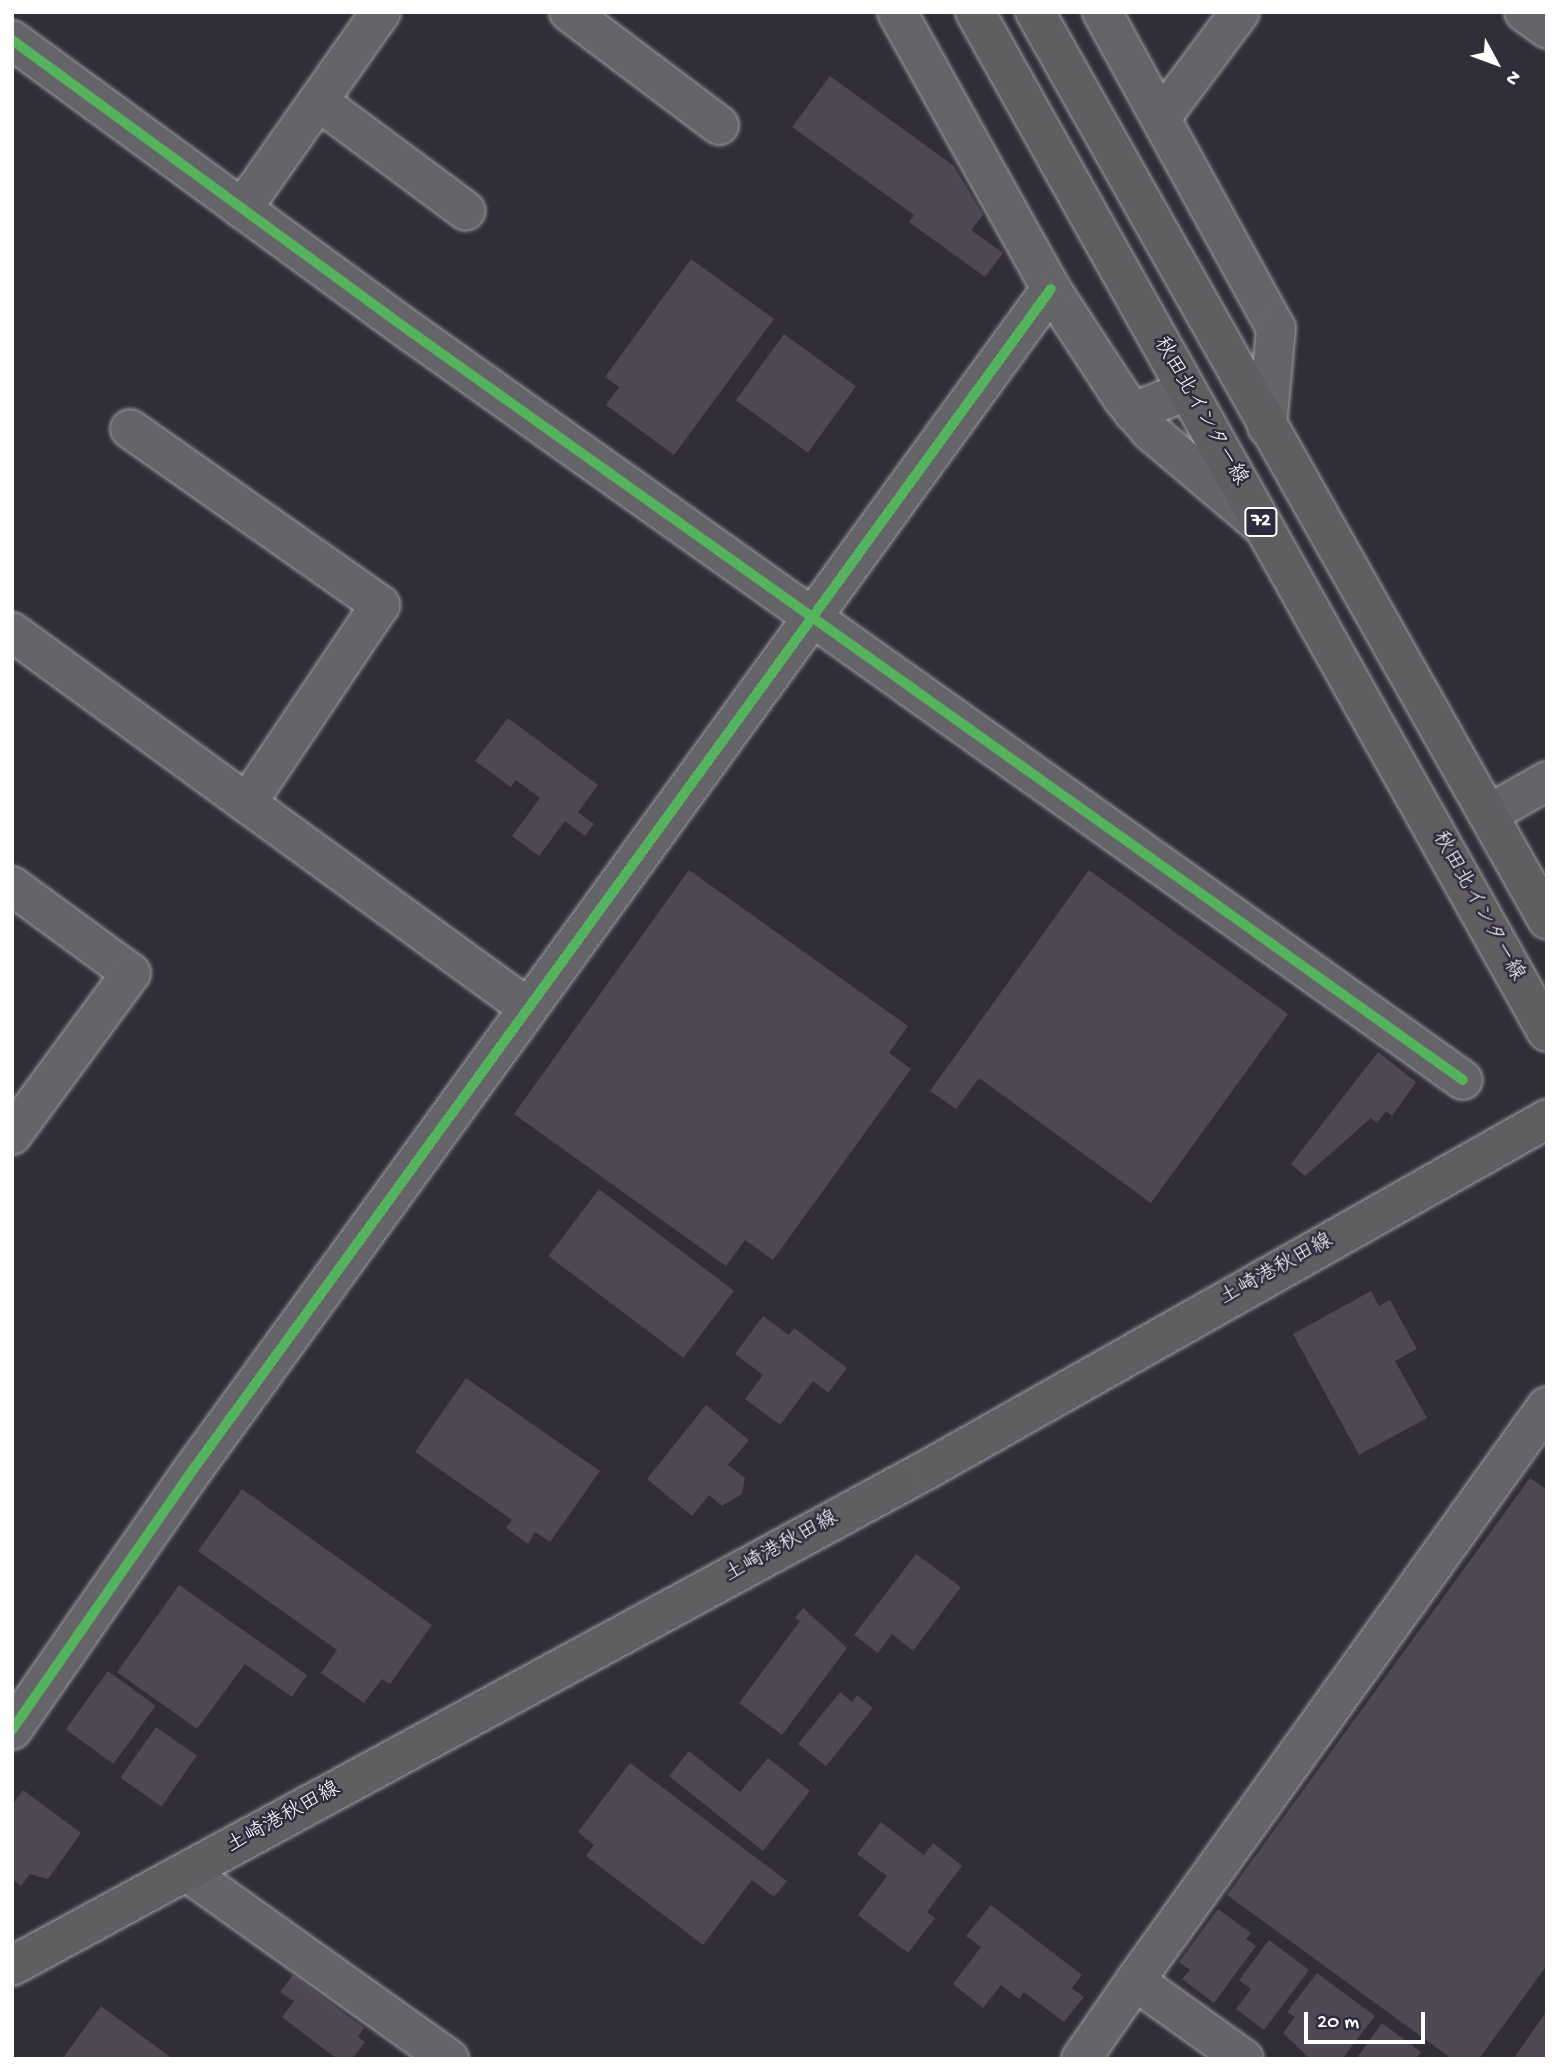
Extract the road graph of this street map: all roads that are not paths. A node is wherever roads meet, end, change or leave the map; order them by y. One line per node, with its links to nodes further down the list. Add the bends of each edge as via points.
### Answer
1 (380, 12): 11 (street)
2 (569, 12): 13 (street)
3 (897, 12): 16 (street)
4 (975, 12): 17 (main road, 秋田北インター線 / 72)
5 (1035, 12): 19 (main road, 72)
6 (1102, 12): 12 (street)
7 (1240, 12): 12 (street)
8 (1524, 12): 9 (street)
9 (1547, 29)
10 (12, 40): 14 (street)
11 (318, 101): 14 (street); 15 (street)
12 (1161, 118): 19 (street, via 1276,328)
13 (719, 125)
14 (242, 209): 22 (street)
15 (466, 211)
16 (1051, 289): 18 (street); 22 (street)
17 (1187, 391): 18 (street); 21 (main road, 秋田北インター線 / 72)
18 (1133, 412): 21 (street)
19 (1268, 427): 26 (main road, 72)
20 (130, 429): 25 (street, via 380,605)
21 (1266, 530): 30 (main road, 秋田北インター線 / 72)
22 (813, 616): 29 (street); 31 (street)
23 (12, 632): 25 (street)
24 (1547, 781): 26 (street)
25 (247, 803): 29 (street)
26 (1489, 814): 28 (main road, 72)
27 (12, 886): 33 (street, via 131,973)
28 (1547, 919)
29 (528, 1008): 35 (street)
30 (1547, 1032)
31 (1463, 1080)
32 (1547, 1119): 36 (main road, 土崎港秋田線, via 930,1468)
33 (12, 1135)
34 (1541, 1421): 38 (street)
35 (12, 1730)
36 (187, 1872): 37 (main road, 土崎港秋田線); 39 (street)
37 (12, 1966)
38 (1135, 1981): 40 (street); 41 (street)
39 (449, 2059)
40 (1081, 2059)
41 (1244, 2059)

